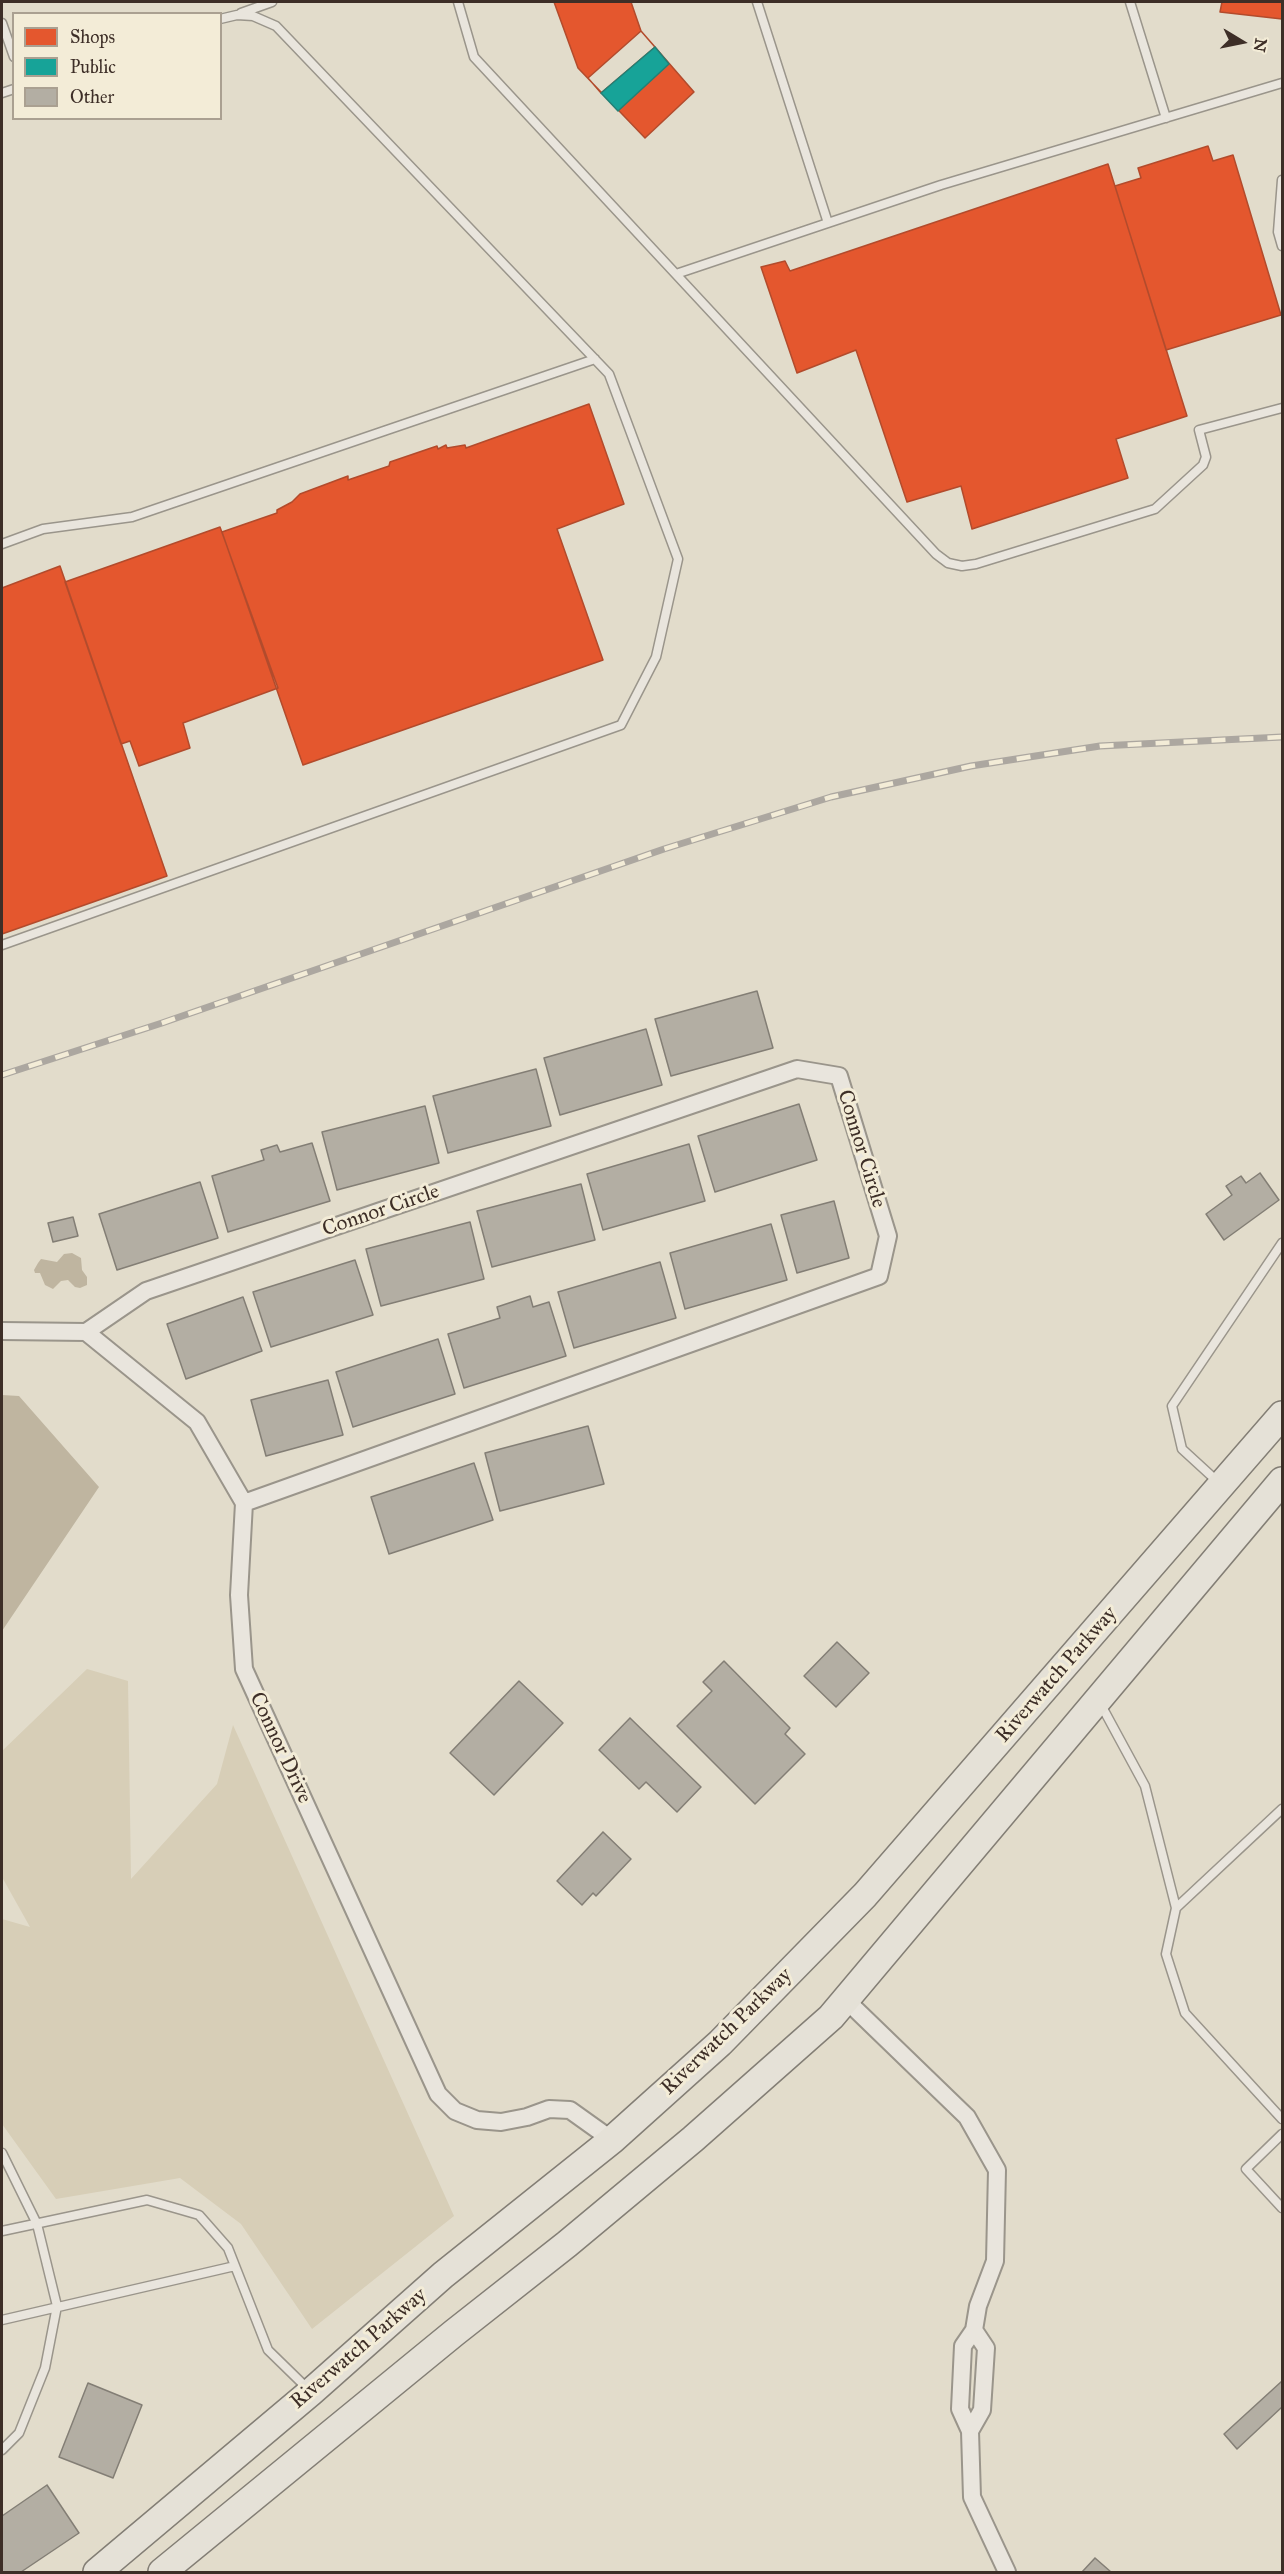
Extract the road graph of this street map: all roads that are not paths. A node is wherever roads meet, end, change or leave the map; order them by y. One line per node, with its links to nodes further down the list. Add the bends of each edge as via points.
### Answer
1 (272, 2): 5 (lane)
2 (458, 2): 14 (lane, via 474,57)
3 (757, 2): 12 (lane)
4 (1130, 2): 10 (lane)
5 (237, 15): 6 (lane); 15 (lane, via 253,16 276,26)
6 (222, 19)
7 (2, 23): 8 (lane)
8 (12, 51)
9 (1282, 83): 10 (lane)
10 (1166, 118): 12 (lane)
11 (1282, 180): 13 (lane, via 1278,232)
12 (828, 223): 14 (lane)
13 (1282, 246)
14 (676, 274): 16 (lane, via 948,563 976,564 1155,509 1203,465 1206,457 1199,430)
15 (595, 359): 17 (lane, via 132,517 43,529); 18 (lane, via 609,374 678,560 656,657 621,725)
16 (1282, 408)
17 (2, 544)
18 (2, 945)
19 (1282, 1243): 24 (lane, via 1172,1406 1182,1449)
20 (2, 1331): 21 (street)
21 (86, 1332): 25 (street, via 197,1422); 25 (street, Connor Circle, via 146,1291 797,1069 839,1076 888,1236 879,1276)
22 (1282, 1415): 24 (main road, Riverwatch Parkway)
23 (1282, 1481): 26 (main road)
24 (1221, 1484): 32 (main road, Riverwatch Parkway, via 865,1895 720,2043)
25 (244, 1503): 32 (street, Connor Drive, via 239,1595 244,1669 438,2094 455,2111 477,2120 501,2122 549,2109 570,2110)
26 (1099, 1699): 28 (lane, via 1144,1786); 29 (main road)
27 (1282, 1809): 28 (lane)
28 (1176, 1908): 30 (lane, via 1166,1954 1185,2013)
29 (846, 2000): 43 (main road, via 693,2139); 44 (street, via 967,2117 996,2170 995,2261 978,2306 974,2330 963,2346 960,2409 970,2431 972,2497)
30 (1282, 2119)
31 (1282, 2134): 34 (lane, via 1246,2169)
32 (612, 2140): 40 (main road, Riverwatch Parkway, via 443,2275)
33 (2, 2153): 35 (lane)
34 (1282, 2208)
35 (37, 2224): 36 (lane); 37 (lane, via 147,2200 199,2215 228,2248); 38 (lane)
36 (2, 2231)
37 (236, 2266): 38 (lane); 40 (lane, via 268,2350)
38 (57, 2306): 39 (lane); 41 (lane, via 45,2368 19,2433)
39 (2, 2320)
40 (311, 2392): 42 (main road, Riverwatch Parkway)
41 (2, 2450)
42 (97, 2572)
43 (162, 2572)
44 (1007, 2572)

